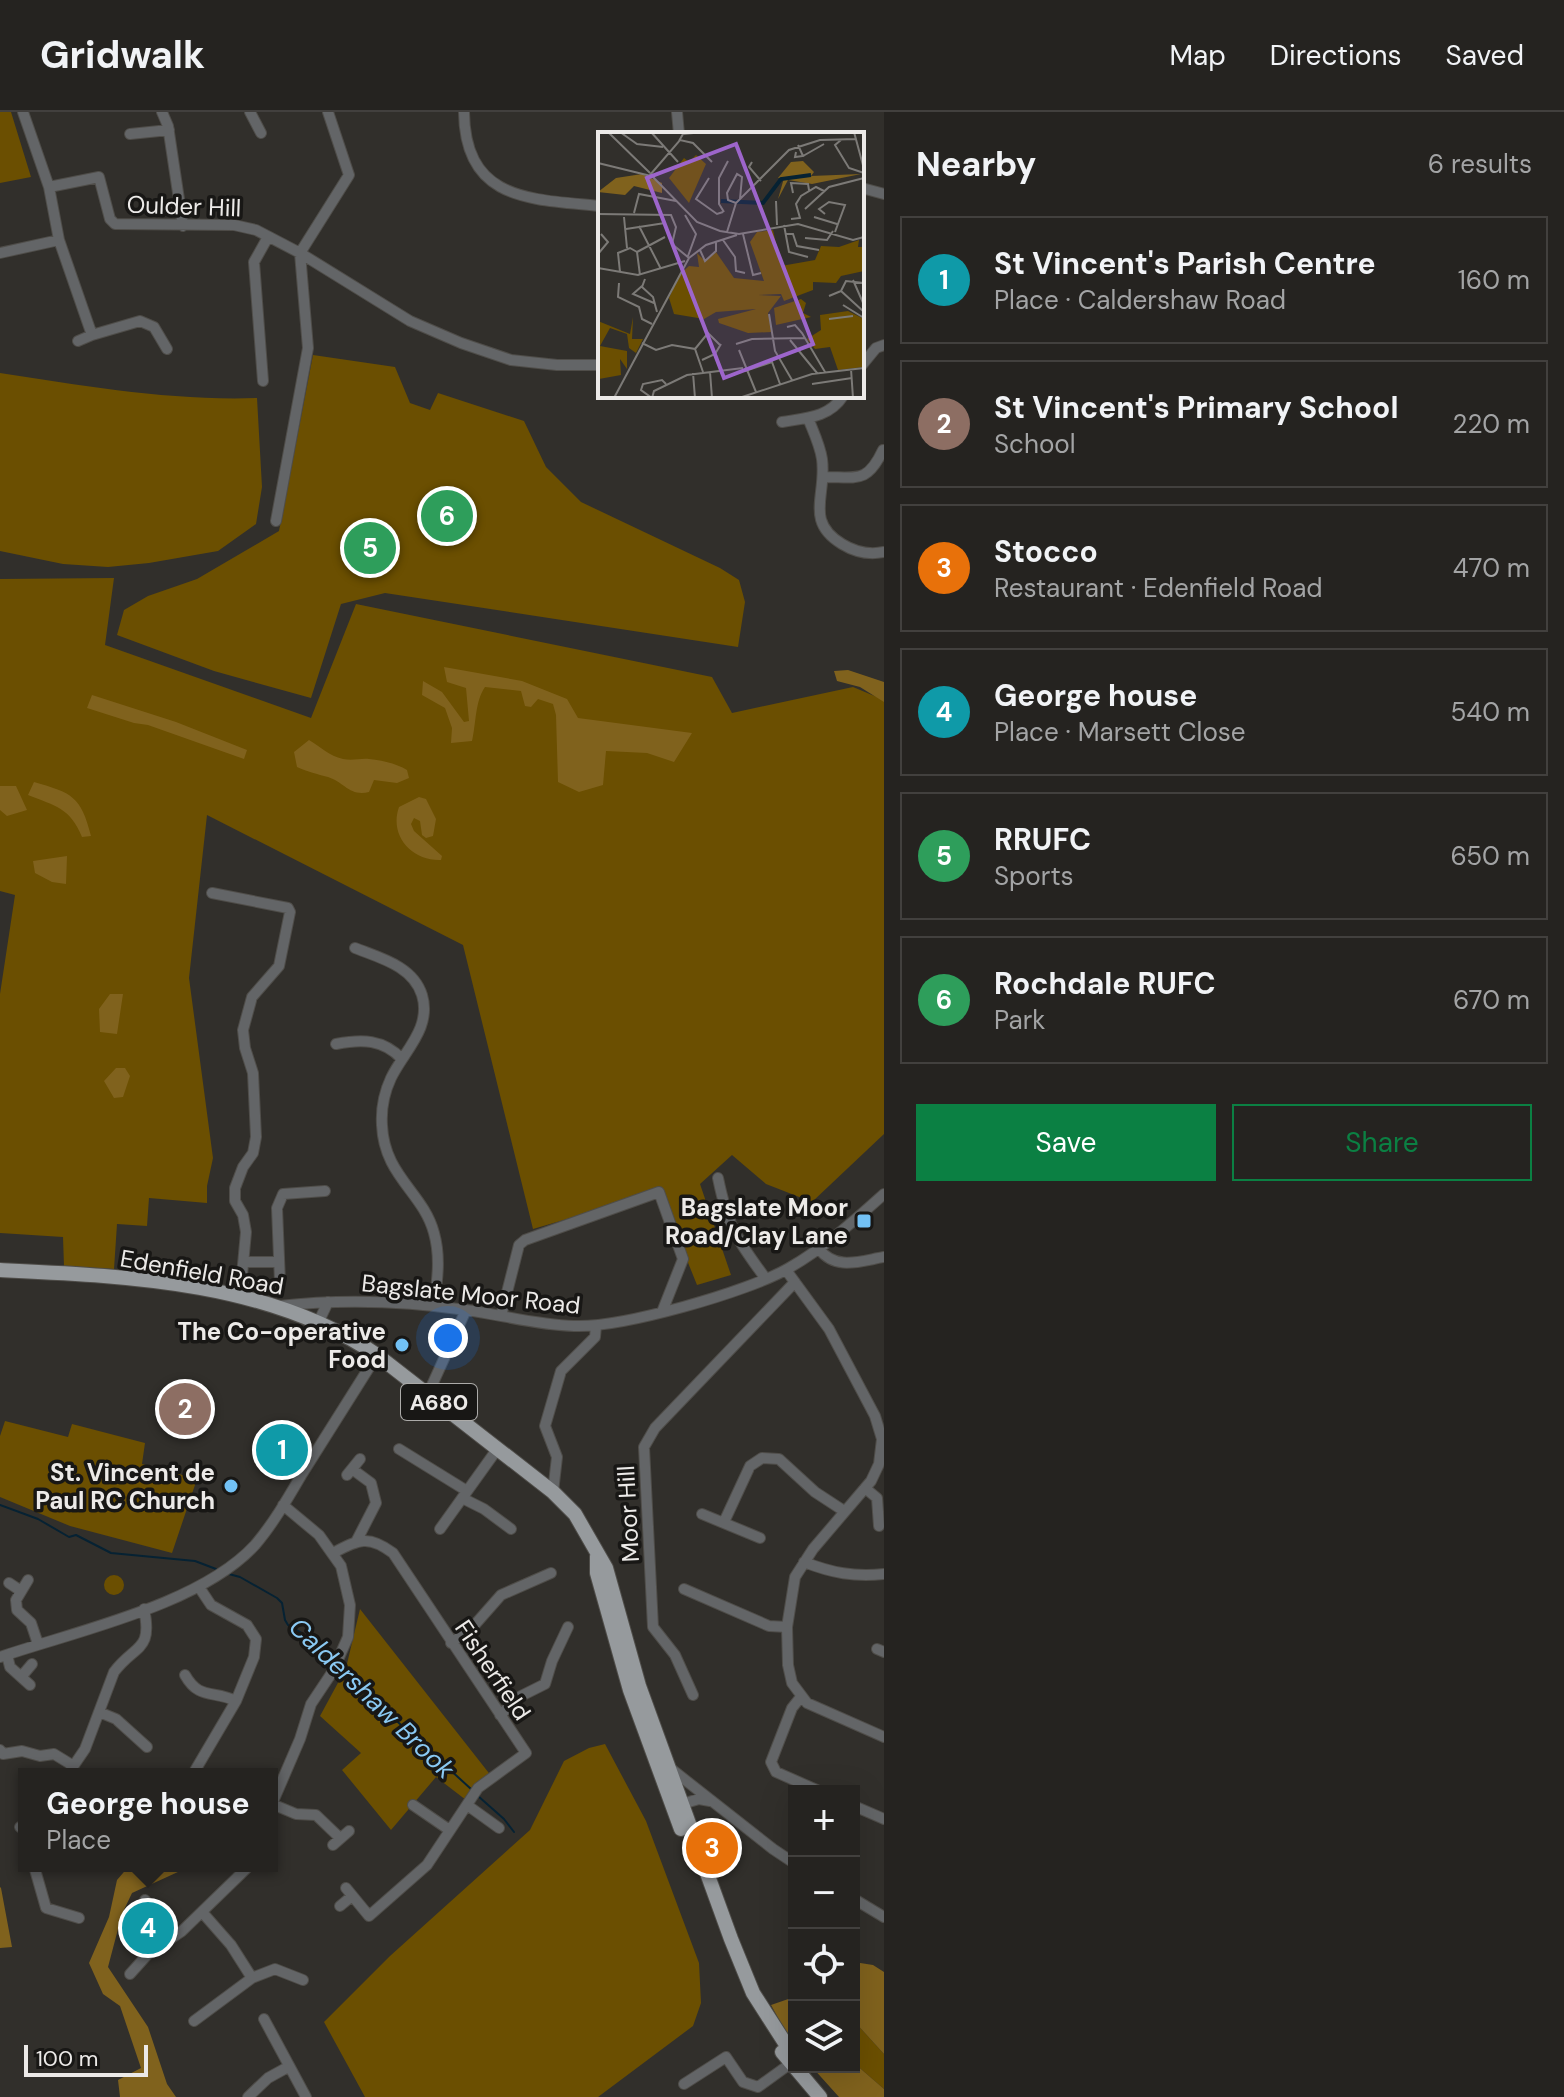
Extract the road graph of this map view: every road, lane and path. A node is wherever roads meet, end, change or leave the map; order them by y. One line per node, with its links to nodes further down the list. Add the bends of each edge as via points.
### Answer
1 (23, 112): 11 (street)
2 (162, 112): 7 (street)
3 (250, 112): 9 (street)
4 (328, 112): 19 (street, via 349,175)
5 (464, 112): 14 (street, via 473,155 497,185 531,199)
6 (677, 112): 8 (street)
7 (169, 130): 10 (street); 15 (street)
8 (679, 132)
9 (261, 133)
10 (130, 134)
11 (49, 187): 15 (street, Oulder Hill, via 99,177 115,224); 17 (street)
12 (864, 189): 13 (street)
13 (884, 194)
14 (598, 206)
15 (183, 226): 16 (street, Oulder Hill, via 234,225)
16 (268, 237): 19 (street, Oulder Hill); 26 (street, via 254,262)
17 (59, 240): 18 (street); 20 (street)
18 (0, 253)
19 (300, 253): 25 (street, Oulder Hill, via 410,321 461,343 511,360); 32 (street, via 308,348)
20 (92, 335): 21 (street); 23 (street, via 140,321 154,327)
21 (78, 341)
22 (884, 345): 24 (street)
23 (167, 349)
24 (864, 363)
25 (598, 365)
26 (263, 381)
27 (842, 398): 28 (street, via 837,406)
28 (808, 418): 29 (street); 31 (street)
29 (782, 422)
30 (883, 450): 31 (street, via 874,469 860,477)
31 (824, 477): 33 (street, via 819,513 827,534 859,551)
32 (276, 521)
33 (884, 552)
34 (212, 893): 43 (street, via 290,912 279,966 252,997 243,1030 253,1073 256,1137 235,1188 246,1232)
35 (355, 948): 37 (street, via 400,967 418,986 423,1020)
36 (336, 1044): 37 (street, via 368,1040)
37 (402, 1059): 53 (street, via 383,1100 384,1141 393,1168 434,1232)
38 (718, 1178): 47 (street, via 735,1236)
39 (325, 1191): 44 (street, via 283,1194 277,1208)
40 (884, 1194): 41 (street, Bagslate Moor Road)
41 (819, 1249): 42 (street, via 841,1264); 46 (street, Bagslate Moor Road)
42 (884, 1257)
43 (245, 1262): 44 (street); 50 (street)
44 (277, 1262): 48 (street)
45 (0, 1270): 50 (main road, Edenfield Road / A680, via 84,1274)
46 (786, 1270): 47 (street, Bagslate Moor Road); 49 (street)
47 (766, 1279): 55 (street, Bagslate Moor Road)
48 (280, 1282)
49 (795, 1282): 64 (street, via 829,1329 875,1416 882,1439 879,1464); 96 (street, Moor Hill, via 655,1428 644,1447 653,1627 675,1655)
50 (240, 1297): 52 (main road, Edenfield Road / A680)
51 (328, 1302): 52 (street); 53 (street, Bagslate Moor Road); 57 (street, Bagslate Moor Road)
52 (278, 1306): 57 (main road, Edenfield Road / A680)
53 (434, 1306): 54 (street, Bagslate Moor Road)
54 (466, 1310): 56 (street, Bagslate Moor Road); 60 (street)
55 (662, 1312): 56 (street, via 683,1259 659,1192 525,1240 519,1245); 58 (street, Bagslate Moor Road)
56 (501, 1316): 58 (street, Bagslate Moor Road)
57 (319, 1321): 59 (main road, Edenfield Road / A680)
58 (596, 1326): 65 (street, via 595,1337 561,1371 545,1426 557,1457)
59 (377, 1355): 60 (main road, Edenfield Road / A680); 67 (street)
60 (428, 1394): 61 (main road, Edenfield Road / A680)
61 (498, 1448): 65 (main road, Edenfield Road / A680); 66 (street)
62 (399, 1449): 66 (street)
63 (360, 1459): 75 (street, via 349,1472 371,1483 376,1503)
64 (865, 1488): 68 (street); 71 (street, via 877,1498)
65 (553, 1492): 92 (main road, Edenfield Road / A680, via 575,1514 597,1550 597,1573)
66 (464, 1494): 72 (street); 73 (street)
67 (283, 1505): 76 (street); 82 (street, via 254,1545)
68 (844, 1511): 70 (street, via 779,1459 762,1458 750,1466); 77 (street)
69 (702, 1514): 70 (street)
70 (724, 1522): 74 (street)
71 (879, 1526)
72 (440, 1529)
73 (511, 1529)
74 (760, 1538)
75 (357, 1540): 76 (street); 90 (street, Fisherfield, via 378,1542 393,1553)
76 (333, 1553): 109 (street, via 350,1605 348,1637 311,1704)
77 (804, 1562): 79 (street, via 833,1573); 89 (street, via 795,1577)
78 (551, 1573): 83 (street)
79 (884, 1574)
80 (28, 1580): 85 (street)
81 (9, 1583): 85 (street)
82 (199, 1587): 87 (street); 98 (street, via 211,1605 247,1625 256,1639)
83 (517, 1588): 86 (street); 90 (street, via 501,1595)
84 (684, 1589): 89 (street, via 769,1626)
85 (21, 1591): 91 (street, via 17,1610 31,1623)
86 (521, 1603)
87 (144, 1609): 91 (street); 99 (street, via 146,1637 114,1672)
88 (568, 1627): 100 (street, via 545,1684)
89 (787, 1627): 97 (street, via 788,1665)
90 (451, 1643): 100 (street, Fisherfield)
91 (38, 1644): 93 (street)
92 (623, 1647): 107 (main road, Edenfield Road / A680); 114 (main road, Edenfield Road / A680, via 630,1690)
93 (4, 1656): 94 (street, via 26,1681)
94 (32, 1664)
95 (185, 1675): 98 (street, via 194,1689)
96 (693, 1695)
97 (800, 1698): 101 (street); 108 (street, via 771,1762 776,1772)
98 (236, 1701): 106 (street)
99 (99, 1712): 102 (street, via 116,1719 134,1741); 105 (street)
100 (500, 1715): 110 (street, Fisherfield, via 526,1753 478,1788)
101 (884, 1737)
102 (147, 1747)
103 (1, 1756): 104 (street, via 22,1751 54,1754)
104 (68, 1768)
105 (71, 1768)
106 (197, 1768)
107 (670, 1768): 111 (street); 114 (main road, Edenfield Road / A680)
108 (805, 1785)
109 (278, 1790)
110 (470, 1801): 117 (street); 118 (street, Fisherfield)
111 (712, 1802): 114 (street, via 699,1799); 120 (street)
112 (413, 1805): 118 (street)
113 (278, 1806): 119 (street, via 316,1815)
114 (678, 1806): 135 (main road, Edenfield Road / A680, via 753,1993)
115 (860, 1809): 116 (street)
116 (884, 1819)
117 (491, 1826)
118 (448, 1829): 125 (street, Fisherfield, via 427,1865 373,1920 349,1892)
119 (341, 1838)
120 (788, 1859)
121 (36, 1872): 126 (street, via 46,1908)
122 (243, 1872): 127 (street)
123 (145, 1900): 129 (street)
124 (860, 1903): 128 (street)
125 (340, 1906)
126 (73, 1912)
127 (202, 1912): 129 (street); 131 (street)
128 (884, 1917)
129 (175, 1936): 130 (street)
130 (130, 1974)
131 (252, 1978): 132 (street, via 275,1969); 134 (street)
132 (303, 1980)
133 (264, 2019): 136 (street)
134 (194, 2021)
135 (788, 2050)
136 (288, 2067): 141 (street); 142 (street)
137 (788, 2067): 140 (street, via 758,2087 743,2082 726,2057)
138 (803, 2073): 143 (main road, Edenfield Road / A680)
139 (806, 2073): 144 (main road, Edenfield Road / A680)
140 (684, 2084)
141 (248, 2097)
142 (306, 2097)
143 (820, 2097)
144 (831, 2097)

